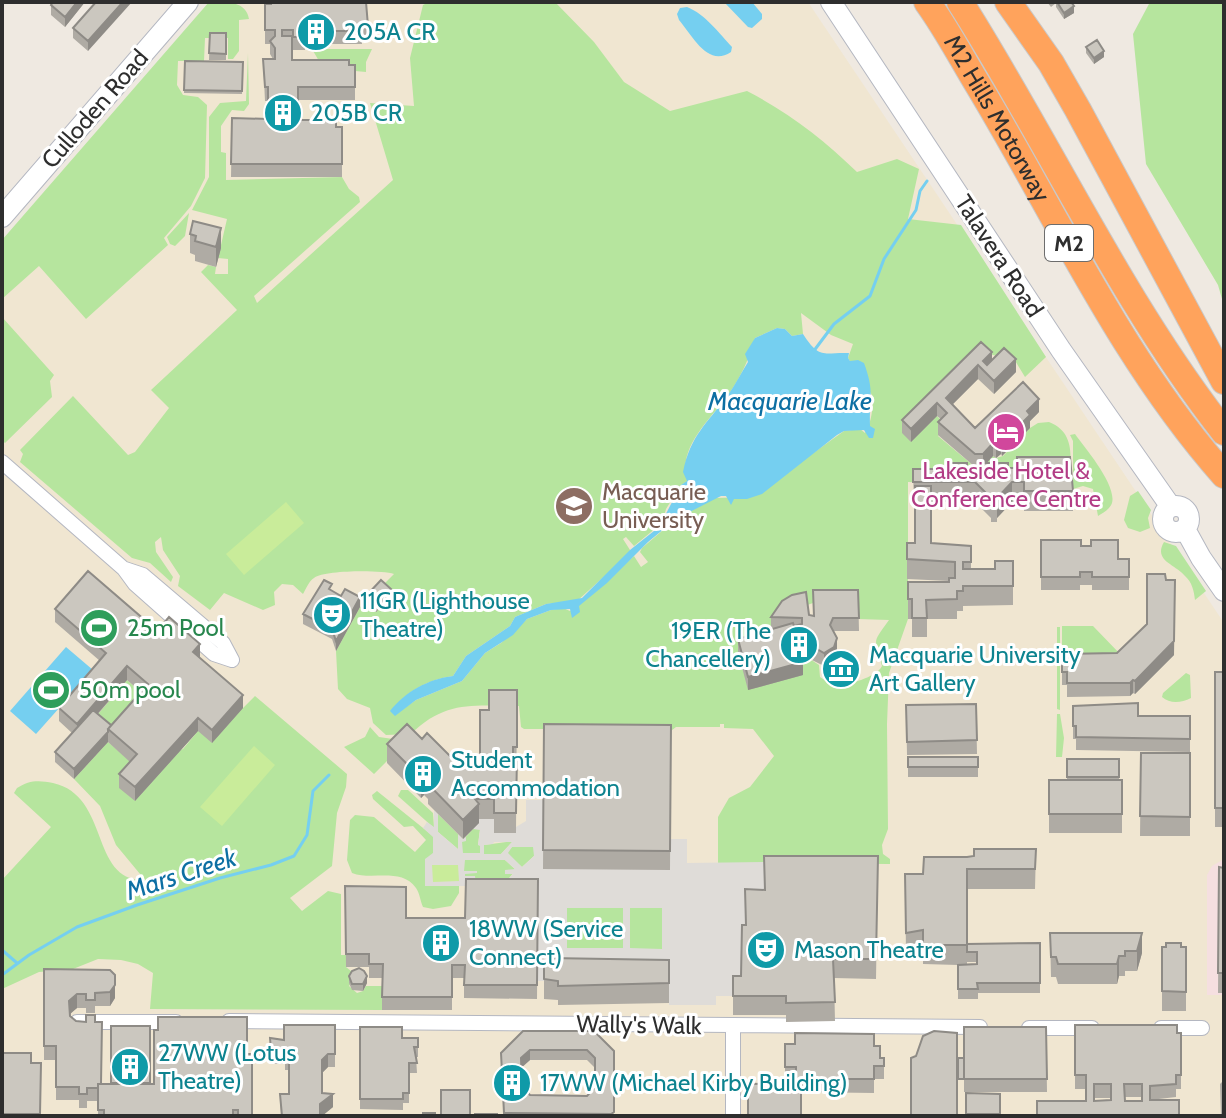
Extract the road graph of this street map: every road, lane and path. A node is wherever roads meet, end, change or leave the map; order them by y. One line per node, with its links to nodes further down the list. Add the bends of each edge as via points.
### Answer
1 (188, 2): 6 (street, Culloden Road)
2 (831, 2): 12 (street, Talavera Road, via 1171,507 1164,517 1167,529 1185,529)
3 (927, 2): 10 (highway, M2 Hills Motorway / M2, via 1116,324 1164,398)
4 (960, 2): 8 (highway, M2 Hills Motorway / M2, via 1131,298)
5 (1008, 2): 7 (highway, via 1078,110)
6 (2, 217)
7 (1224, 381)
8 (1224, 432)
9 (2, 462): 11 (street)
10 (1224, 475)
11 (124, 569): 11 (street, via 143,575 223,643 232,660 214,654)
12 (1224, 591)
13 (77, 1022): 14 (street, Wally's Walk)
14 (733, 1027): 15 (street, Wally's Walk); 18 (street)
15 (1110, 1028)
16 (1140, 1028): 17 (street)
17 (1202, 1028)
18 (733, 1116)

